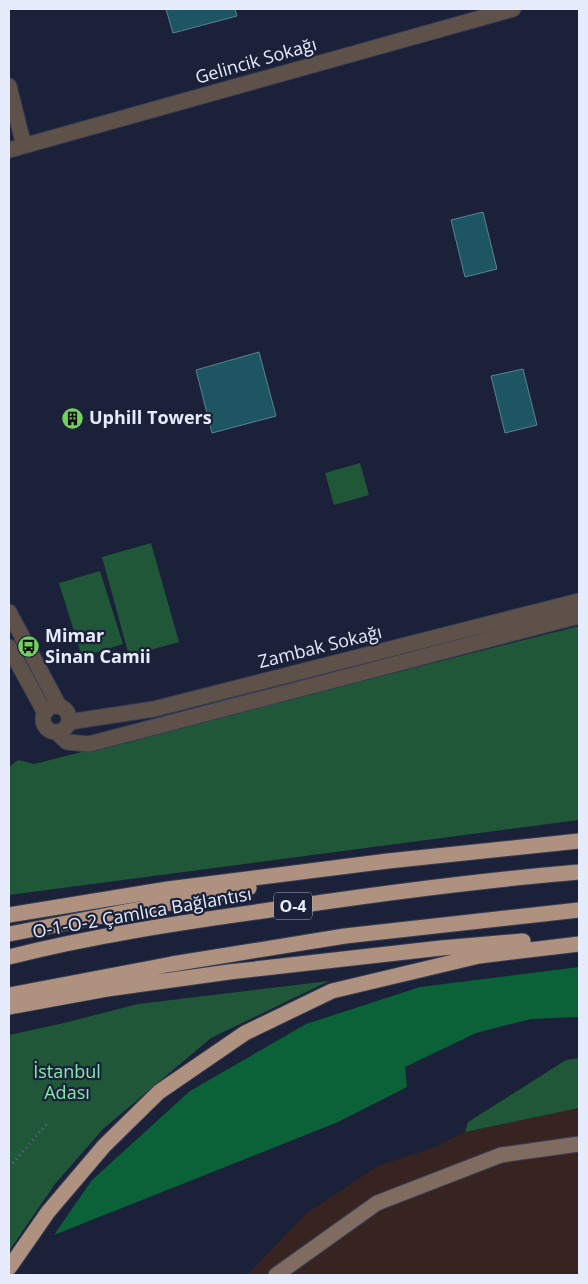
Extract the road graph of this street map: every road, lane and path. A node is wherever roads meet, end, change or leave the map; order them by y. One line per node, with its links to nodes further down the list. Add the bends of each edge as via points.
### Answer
1 (513, 9): 3 (street, Gelincik Sokağı)
2 (9, 86): 3 (street)
3 (24, 146): 4 (street, Gelincik Sokağı)
4 (9, 150)
5 (579, 601): 11 (street, Zambak Sokağı, via 154,709)
6 (9, 612): 9 (street)
7 (579, 616): 12 (street, via 89,744 67,742)
8 (9, 647): 10 (street)
9 (59, 706): 10 (street, via 51,707); 11 (street, via 66,710)
10 (45, 713): 12 (street, via 45,726)
11 (69, 722): 12 (street, via 64,730)
12 (56, 732)
13 (579, 841): 14 (highway)
14 (388, 861): 17 (highway, via 168,889); 18 (highway)
15 (579, 872): 21 (highway, O-1-O-2 Çamlıca Bağlantısı / O-4, via 490,879 330,900 148,928)
16 (579, 910): 22 (highway, O-4, via 345,936)
17 (9, 915)
18 (9, 934)
19 (579, 936): 23 (highway, via 229,972)
20 (579, 944): 27 (highway, via 480,956 332,991 245,1033 159,1092 104,1146 48,1212)
21 (9, 956)
22 (9, 995)
23 (9, 1007)
24 (47, 1124): 26 (path)
25 (579, 1144): 28 (main road, via 501,1155 377,1203)
26 (9, 1166)
27 (9, 1268)
28 (276, 1275)

